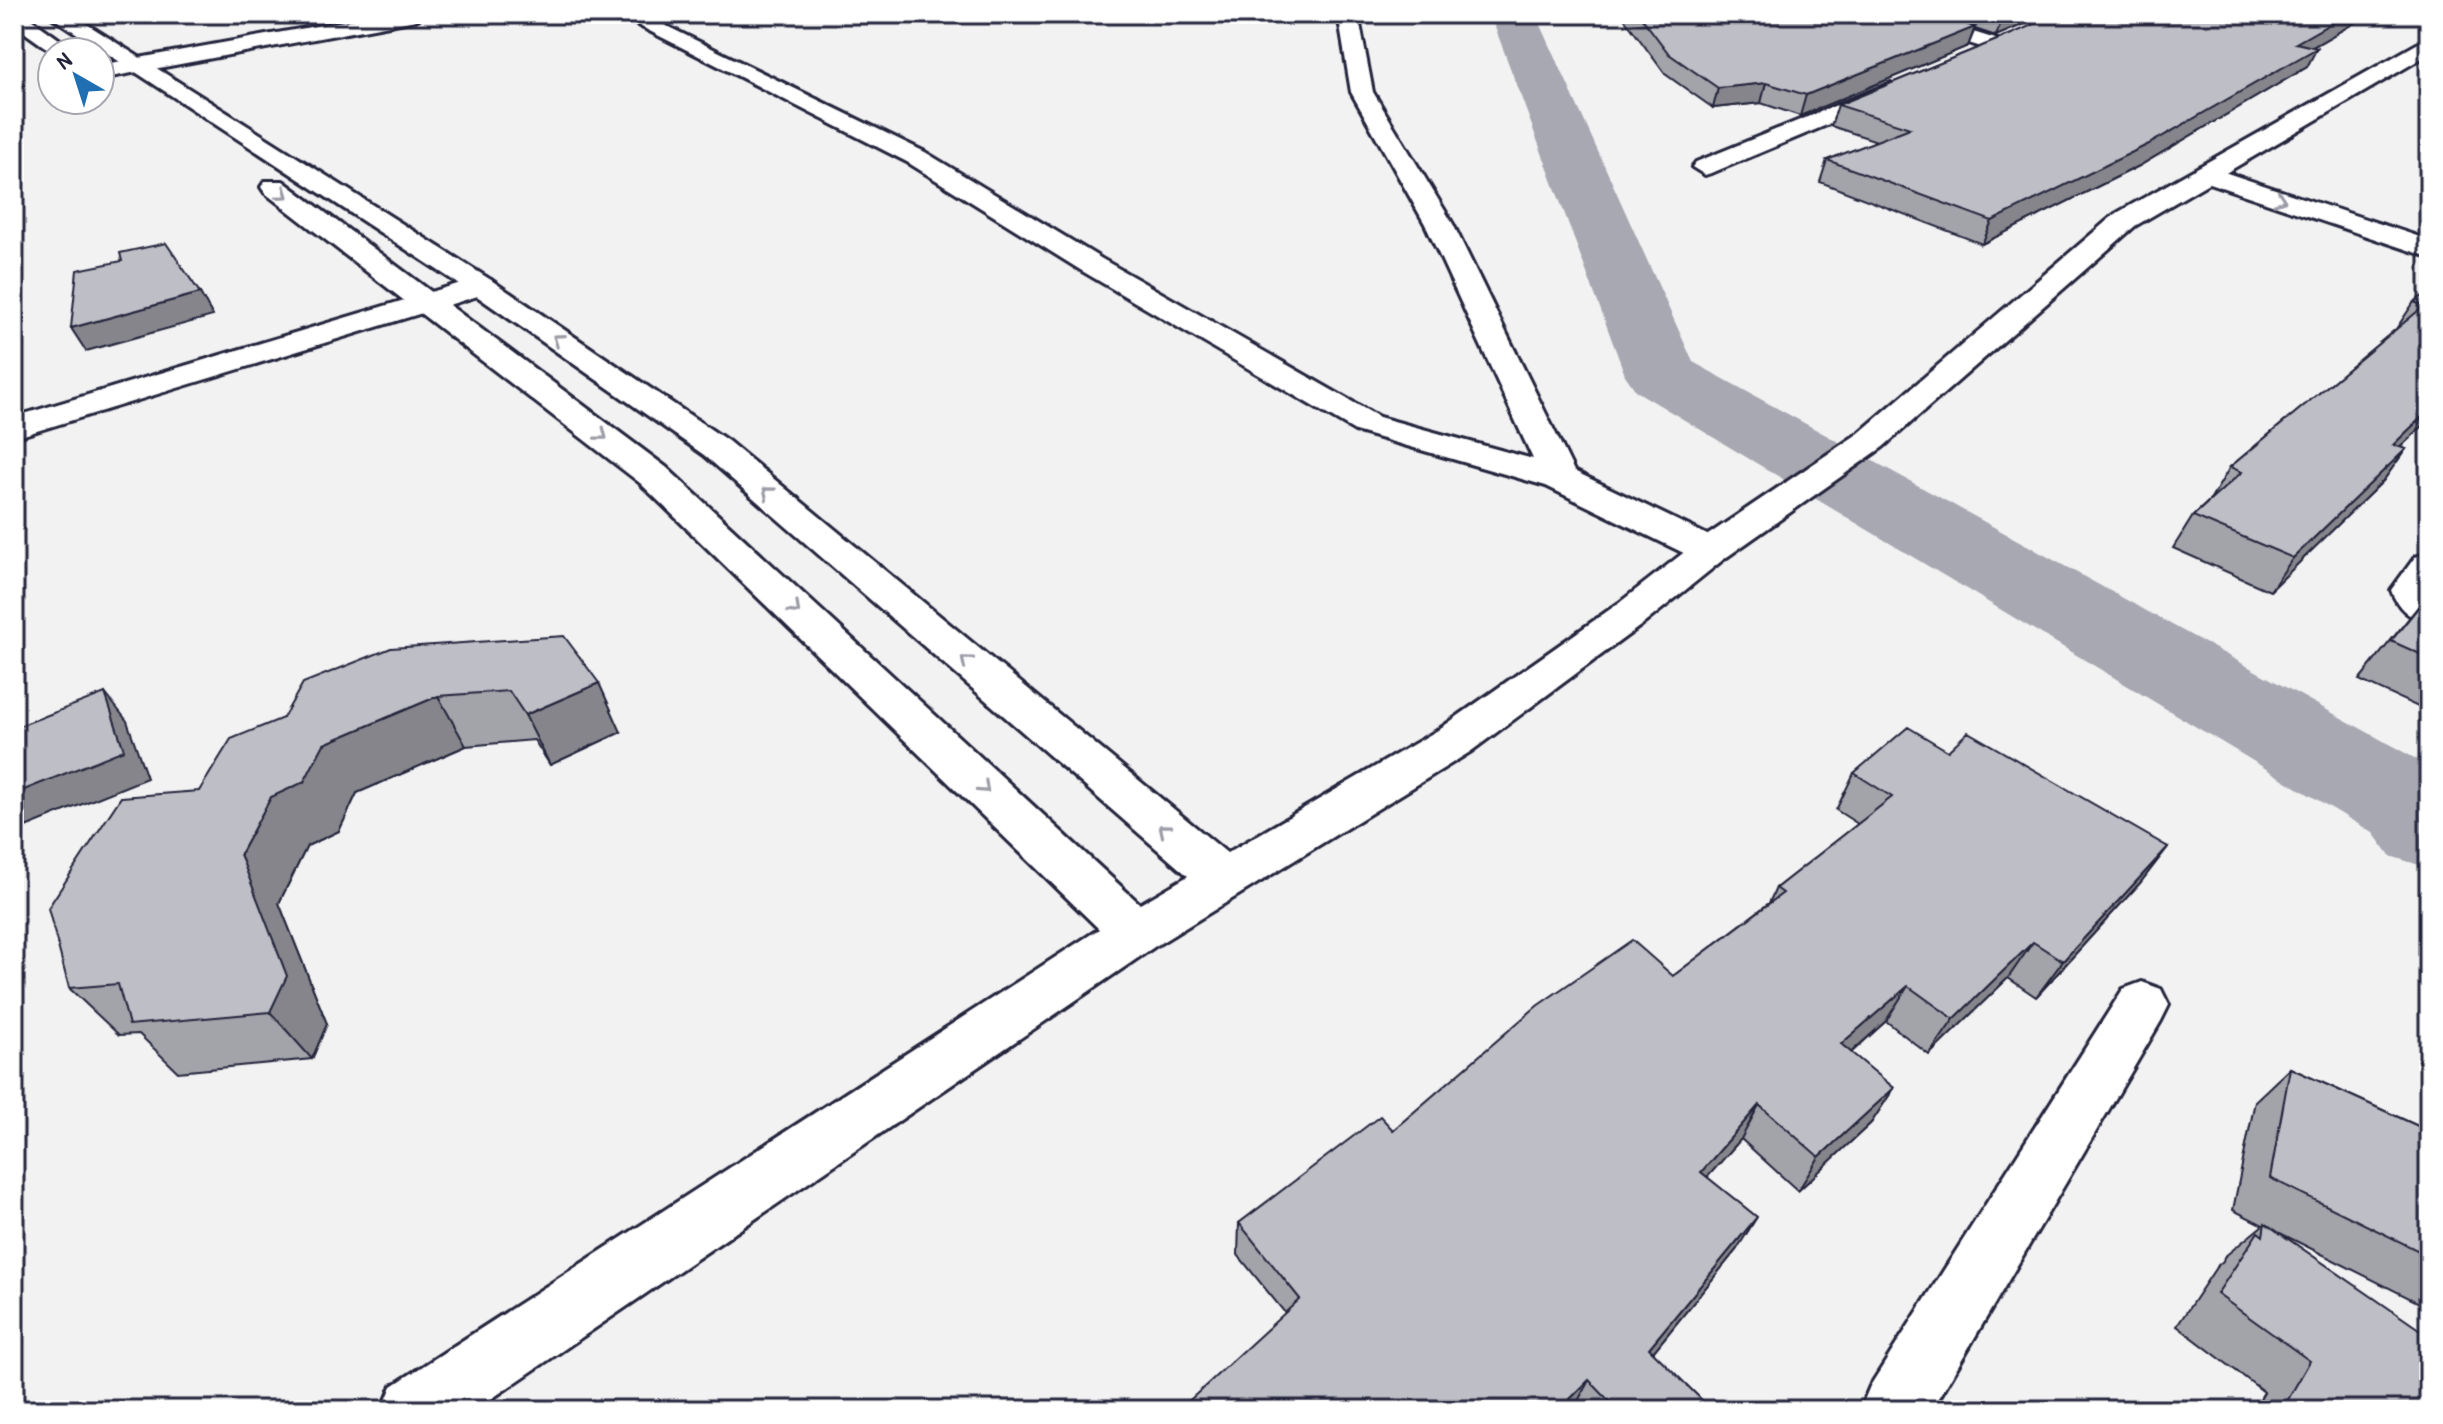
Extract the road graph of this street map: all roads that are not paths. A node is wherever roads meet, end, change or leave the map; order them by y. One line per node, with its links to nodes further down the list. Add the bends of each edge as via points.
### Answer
1 (57, 14): 12 (street)
2 (416, 14): 12 (street)
3 (626, 14): 23 (street, via 916,157 1367,424)
4 (1348, 14): 23 (street, via 1362,92 1439,224)
5 (1895, 14): 10 (street)
6 (14, 16): 8 (street)
7 (2023, 35): 10 (street)
8 (43, 36)
9 (2429, 45): 17 (street)
10 (1998, 46): 11 (street)
11 (1968, 58)
12 (139, 65): 13 (street); 20 (street)
13 (116, 70)
14 (1910, 82): 16 (street)
15 (116, 84): 21 (street, one-way to 21, via 270,184)
16 (1705, 167)
17 (2217, 167): 18 (street); 19 (street, one-way to 19); 24 (street, via 2125,220 1845,459)
18 (2429, 224)
19 (2429, 249)
20 (481, 286): 21 (street); 27 (street, one-way to 20, via 716,448)
21 (429, 302): 22 (street); 28 (street, one-way to 28, via 653,475)
22 (14, 428)
23 (1559, 478): 24 (street)
24 (1710, 551): 27 (street, via 1454,741)
25 (2429, 565): 26 (street, via 2411,590)
26 (2429, 610)
27 (1224, 879): 28 (street)
28 (1136, 932): 30 (street)
29 (2142, 1005): 31 (street)
30 (416, 1410)
31 (1894, 1410)

